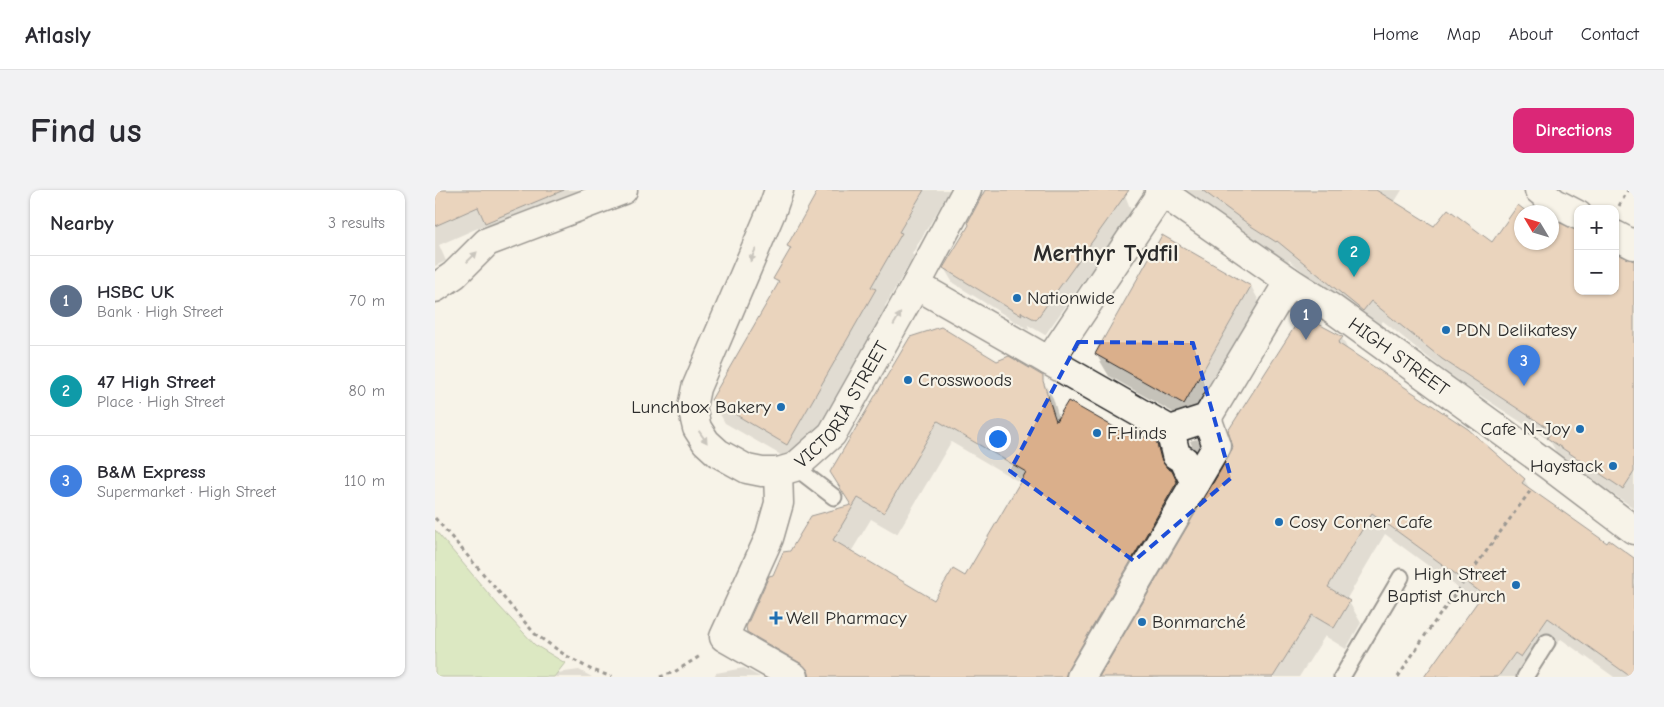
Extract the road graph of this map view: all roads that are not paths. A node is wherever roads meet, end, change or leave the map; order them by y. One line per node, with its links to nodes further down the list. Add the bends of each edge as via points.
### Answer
1 (623, 190): 11 (street, one-way to 1, via 454,275 487,242)
2 (967, 190): 10 (street, VICTORIA STREET)
3 (1539, 190): 6 (street)
4 (1161, 191): 9 (street, HIGH STREET); 12 (street)
5 (776, 200): 15 (street, VICTORIA STREET, one-way to 15, via 696,388 692,407 697,428 719,453 747,469 762,472)
6 (1574, 213)
7 (1619, 227): 8 (street)
8 (1634, 245)
9 (1289, 281): 13 (street); 18 (street, HIGH STREET, via 1330,307)
10 (916, 286): 12 (street); 15 (street, VICTORIA STREET, one-way to 10, via 832,434)
11 (435, 288)
12 (1049, 361): 14 (street)
13 (1207, 418): 14 (street); 16 (street, via 1217,446)
14 (1170, 430): 16 (street, via 1176,454)
15 (787, 469): 17 (lane); 21 (street, via 769,538 724,637)
16 (1190, 471): 22 (street)
17 (834, 497)
18 (1634, 530)
19 (1401, 577): 23 (lane)
20 (1547, 642): 24 (lane)
21 (794, 677)
22 (1081, 677)
23 (1343, 677)
24 (1525, 677)

